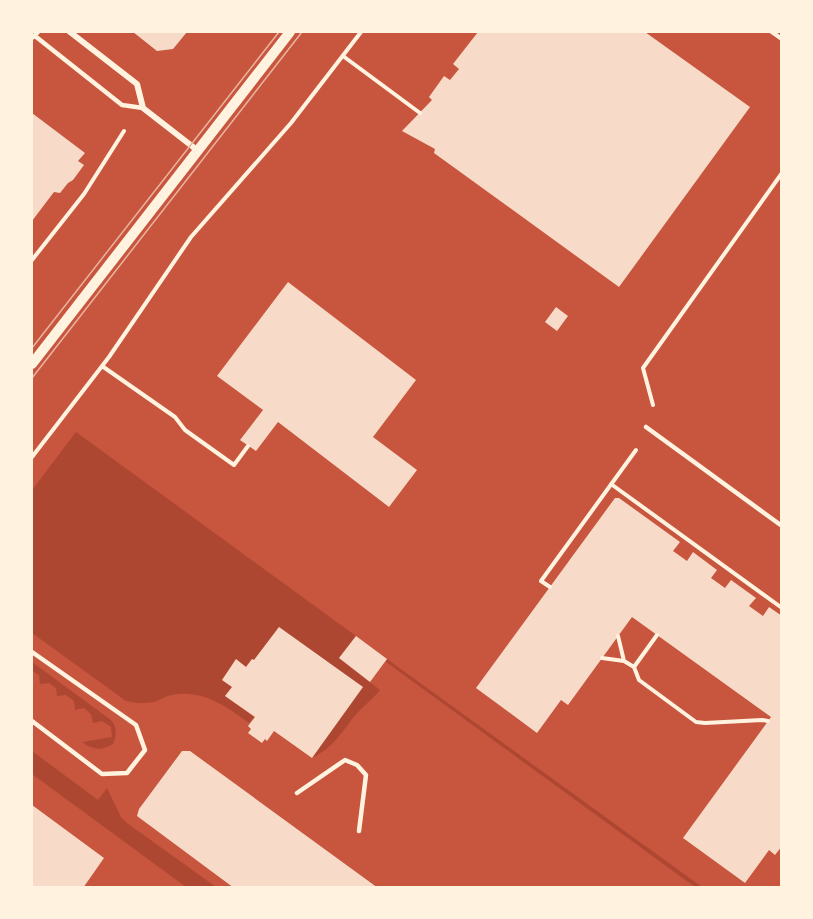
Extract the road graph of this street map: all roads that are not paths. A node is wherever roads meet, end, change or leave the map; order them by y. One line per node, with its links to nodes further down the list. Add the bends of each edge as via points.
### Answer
1 (70, 32): 6 (street, via 136,84)
2 (291, 32): 7 (street)
3 (772, 32): 5 (lane)
4 (35, 35): 6 (lane, via 122,105)
5 (782, 39)
6 (143, 108): 7 (street)
7 (197, 150): 8 (street)
8 (32, 364)
9 (646, 427): 10 (lane)
10 (782, 526)
11 (32, 652): 12 (lane, via 136,725 144,750 127,773 102,774)
12 (32, 721)
13 (297, 793): 14 (lane, via 345,760 357,765 366,776)
14 (359, 831)

